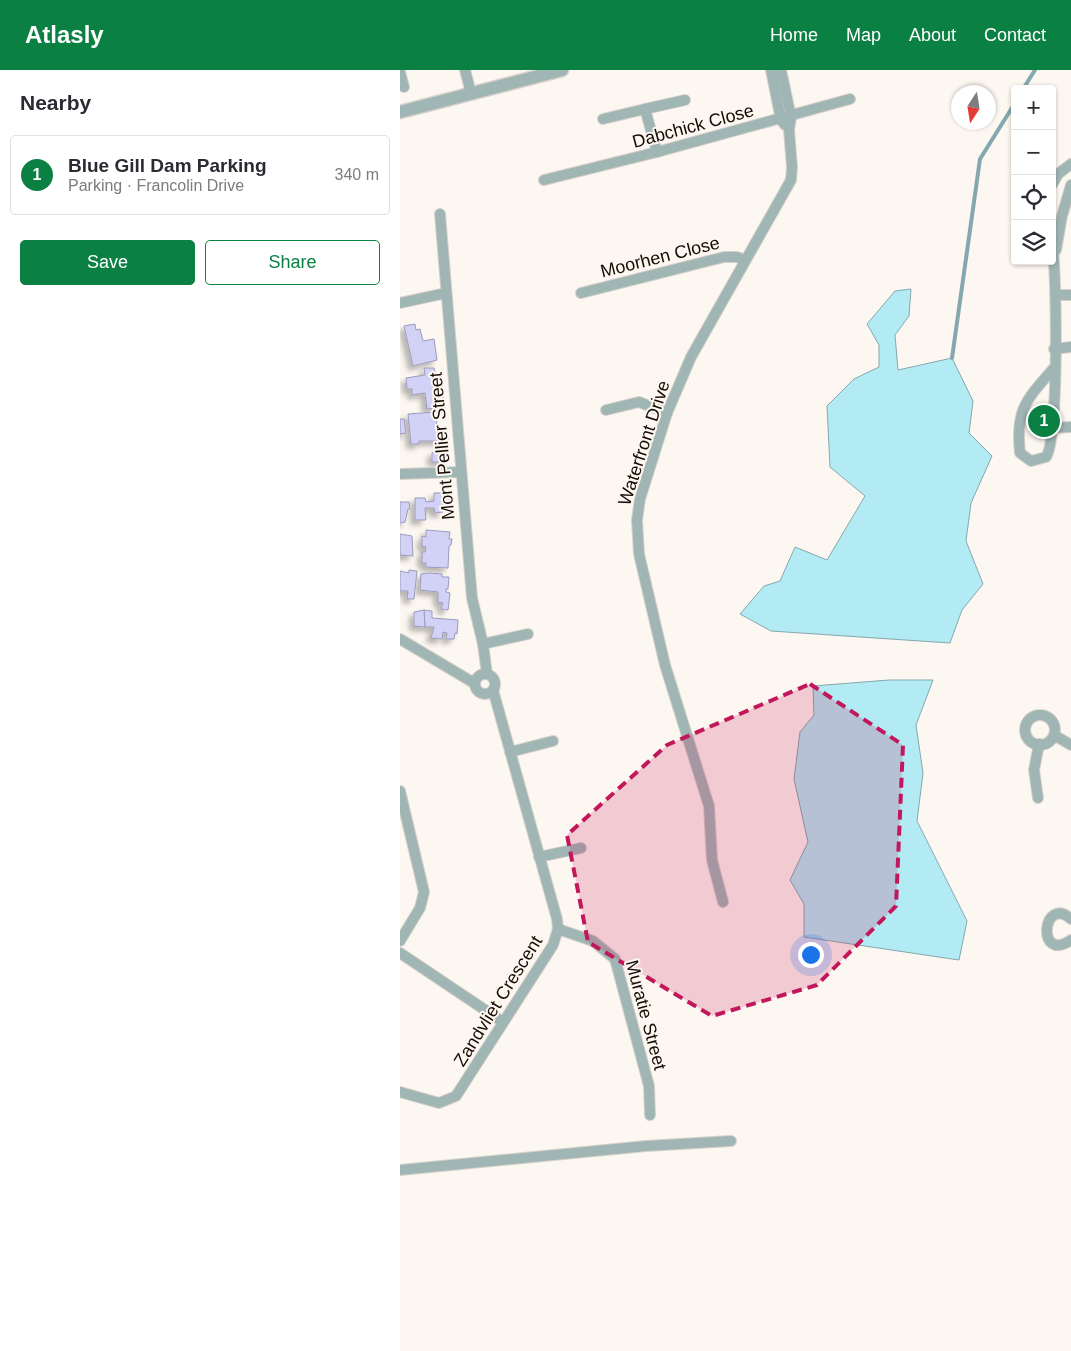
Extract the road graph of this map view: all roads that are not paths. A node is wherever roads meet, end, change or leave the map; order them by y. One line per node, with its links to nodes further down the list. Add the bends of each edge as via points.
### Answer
1 (465, 70): 7 (street)
2 (562, 70): 7 (street)
3 (771, 70): 12 (street, Waterfront Drive)
4 (781, 70): 12 (street, Waterfront Drive)
5 (400, 72): 6 (street)
6 (404, 88)
7 (471, 93): 11 (street)
8 (850, 99): 12 (street, Dabchick Close)
9 (685, 100): 10 (street)
10 (646, 110): 13 (street); 14 (street)
11 (400, 112)
12 (786, 118): 14 (street, Dabchick Close); 21 (street, Waterfront Drive, via 792,161 791,180)
13 (603, 119)
14 (657, 152): 17 (street, Dabchick Close)
15 (1071, 164): 16 (street)
16 (1056, 178)
17 (544, 180)
18 (1071, 185): 20 (street)
19 (440, 214): 23 (street, Mont Pellier Street)
20 (1056, 253)
21 (745, 260): 24 (street, Moorhen Close, via 724,257); 32 (street, Waterfront Drive, via 691,356)
22 (1055, 265): 26 (street)
23 (446, 293): 27 (street); 35 (street, Mont Pellier Street)
24 (581, 293)
25 (1071, 294): 26 (street)
26 (1056, 295): 29 (street)
27 (400, 303)
28 (1071, 347): 29 (street)
29 (1054, 349): 30 (street)
30 (1054, 368): 34 (street); 34 (street, via 1021,410 1019,442 1022,456 1031,461 1046,458)
31 (606, 410): 32 (street, via 640,402)
32 (667, 412): 52 (street, Waterfront Drive, via 640,499 637,542 665,665 710,806 711,853)
33 (1071, 427): 34 (street)
34 (1051, 428)
35 (460, 472): 36 (street); 39 (street, Mont Pellier Street, via 472,598)
36 (400, 474)
37 (528, 634): 39 (street)
38 (400, 639): 41 (street)
39 (483, 644): 40 (street, Mont Pellier Street)
40 (487, 674): 41 (street, via 479,675); 42 (street, via 495,681)
41 (474, 683): 42 (street, via 481,694)
42 (493, 690): 47 (street, Zandvliet Crescent)
43 (1054, 735): 45 (street); 45 (street, via 1055,729 1048,718 1035,716 1025,731 1028,738); 46 (street)
44 (553, 741): 47 (street)
45 (1038, 744): 49 (street, via 1034,770)
46 (1071, 745)
47 (510, 752): 51 (street, Zandvliet Crescent)
48 (400, 792): 56 (street, via 424,892 420,908)
49 (1038, 798)
50 (581, 848): 51 (street)
51 (540, 857): 54 (street, Zandvliet Crescent)
52 (723, 902)
53 (1071, 919): 55 (street, via 1055,916 1050,919 1046,932 1053,943 1059,945)
54 (558, 929): 58 (street, Zandvliet Crescent, via 553,945); 60 (street, Muratie Street, via 593,942 615,959 649,1086)
55 (1071, 940)
56 (400, 941)
57 (400, 953): 58 (street)
58 (502, 1022): 59 (street, Zandvliet Crescent, via 452,1100 430,1102)
59 (400, 1092)
60 (650, 1115)
61 (731, 1141): 62 (street)
62 (400, 1170)

